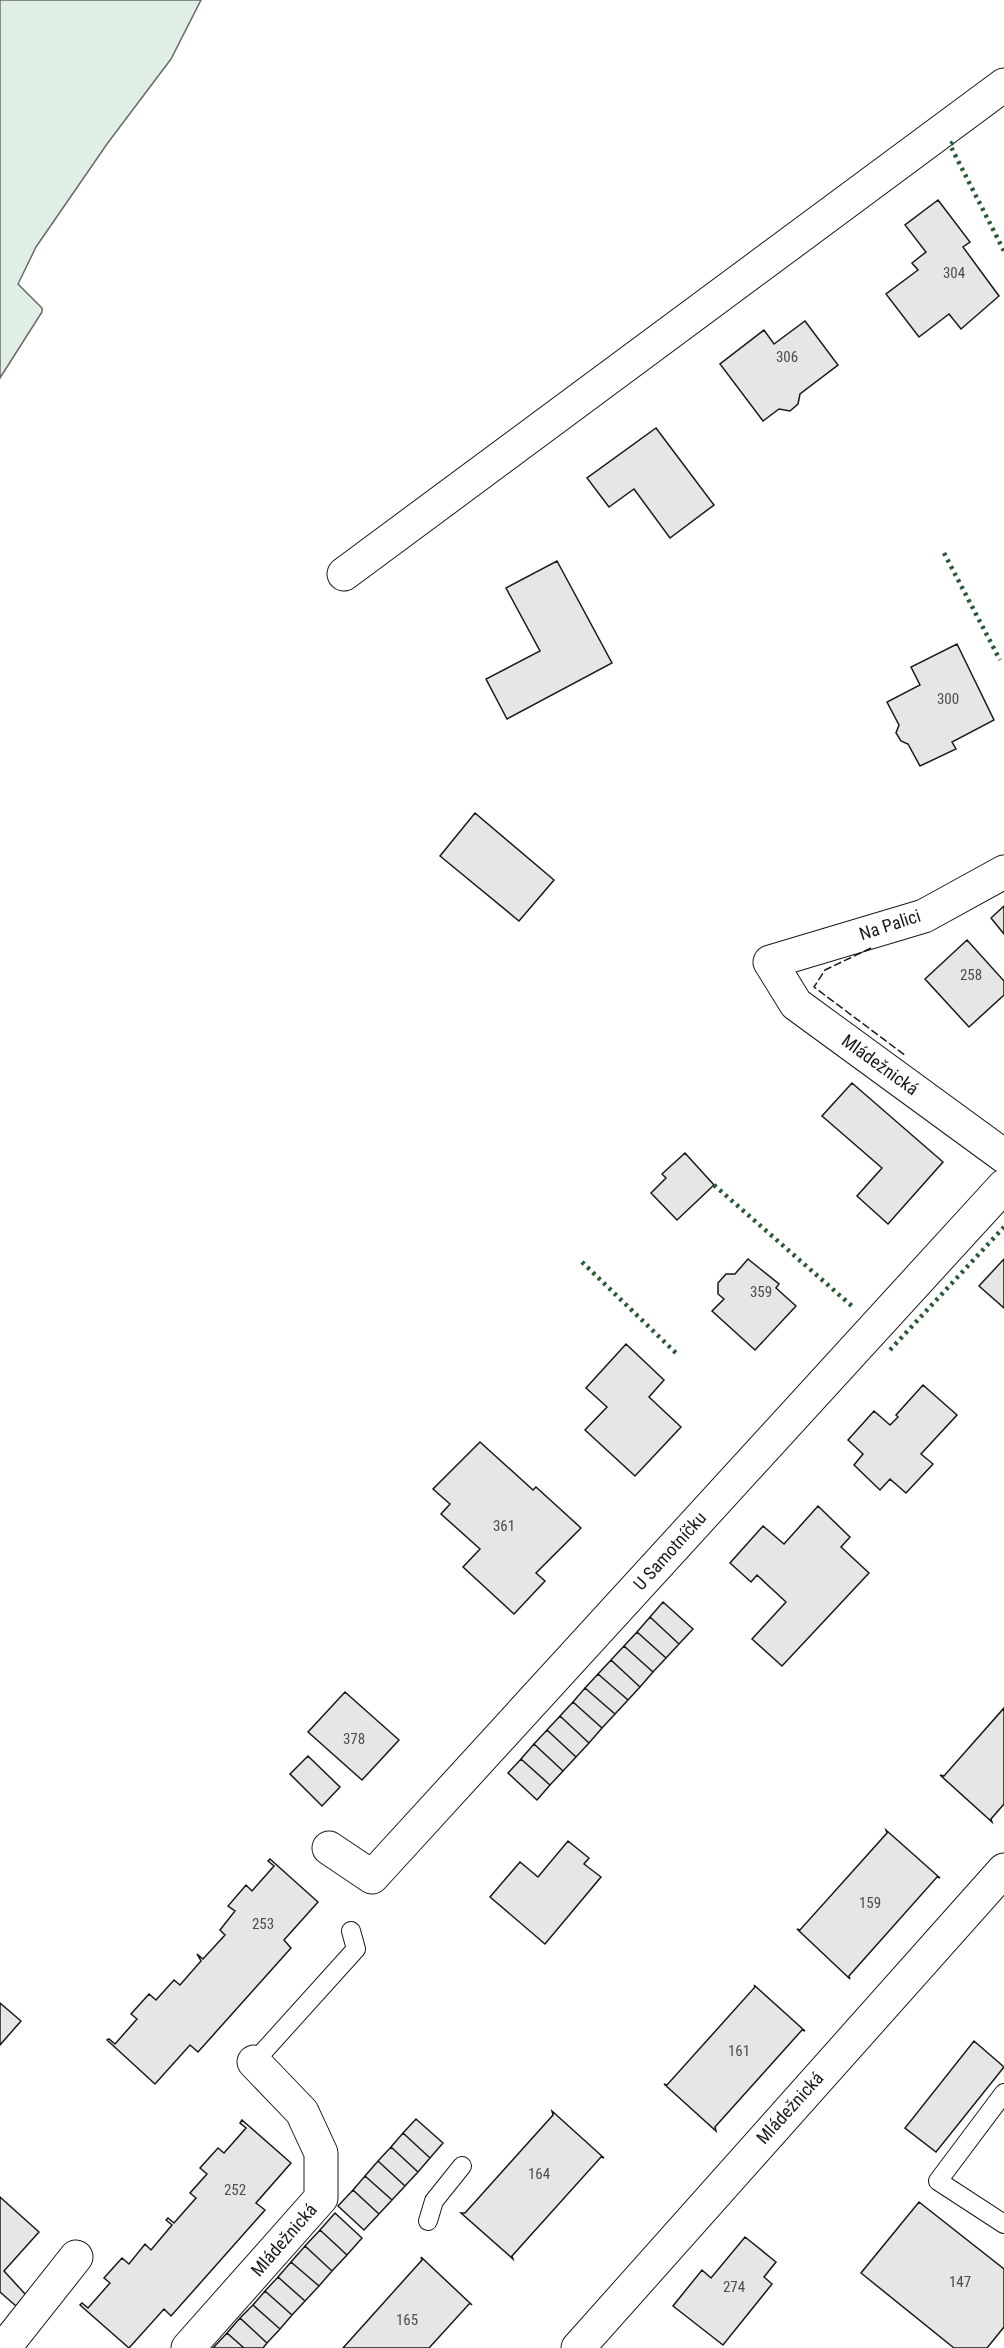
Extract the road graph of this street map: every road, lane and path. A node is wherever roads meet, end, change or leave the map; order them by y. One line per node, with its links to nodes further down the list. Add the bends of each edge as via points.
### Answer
1 (1004, 85): 2 (street)
2 (344, 574)
3 (1004, 872): 4 (street, Na Palici, via 924,916)
4 (770, 962): 5 (street, Mládežnická, via 796,1004)
5 (1004, 1156)
6 (1004, 1186): 7 (street, U Samotníčku, via 372,1877)
7 (328, 1848)
8 (1004, 1870): 18 (street, Mládežnická)
9 (351, 1931): 10 (lane, via 356,1949)
10 (254, 2062): 17 (street, Mládežnická, via 302,2112 321,2153 321,2198)
11 (1004, 2093): 14 (lane, via 938,2181)
12 (462, 2166): 13 (lane, via 434,2201)
13 (428, 2221)
14 (1004, 2224)
15 (76, 2257): 16 (street)
16 (4, 2348)
17 (188, 2348)
18 (578, 2348)

